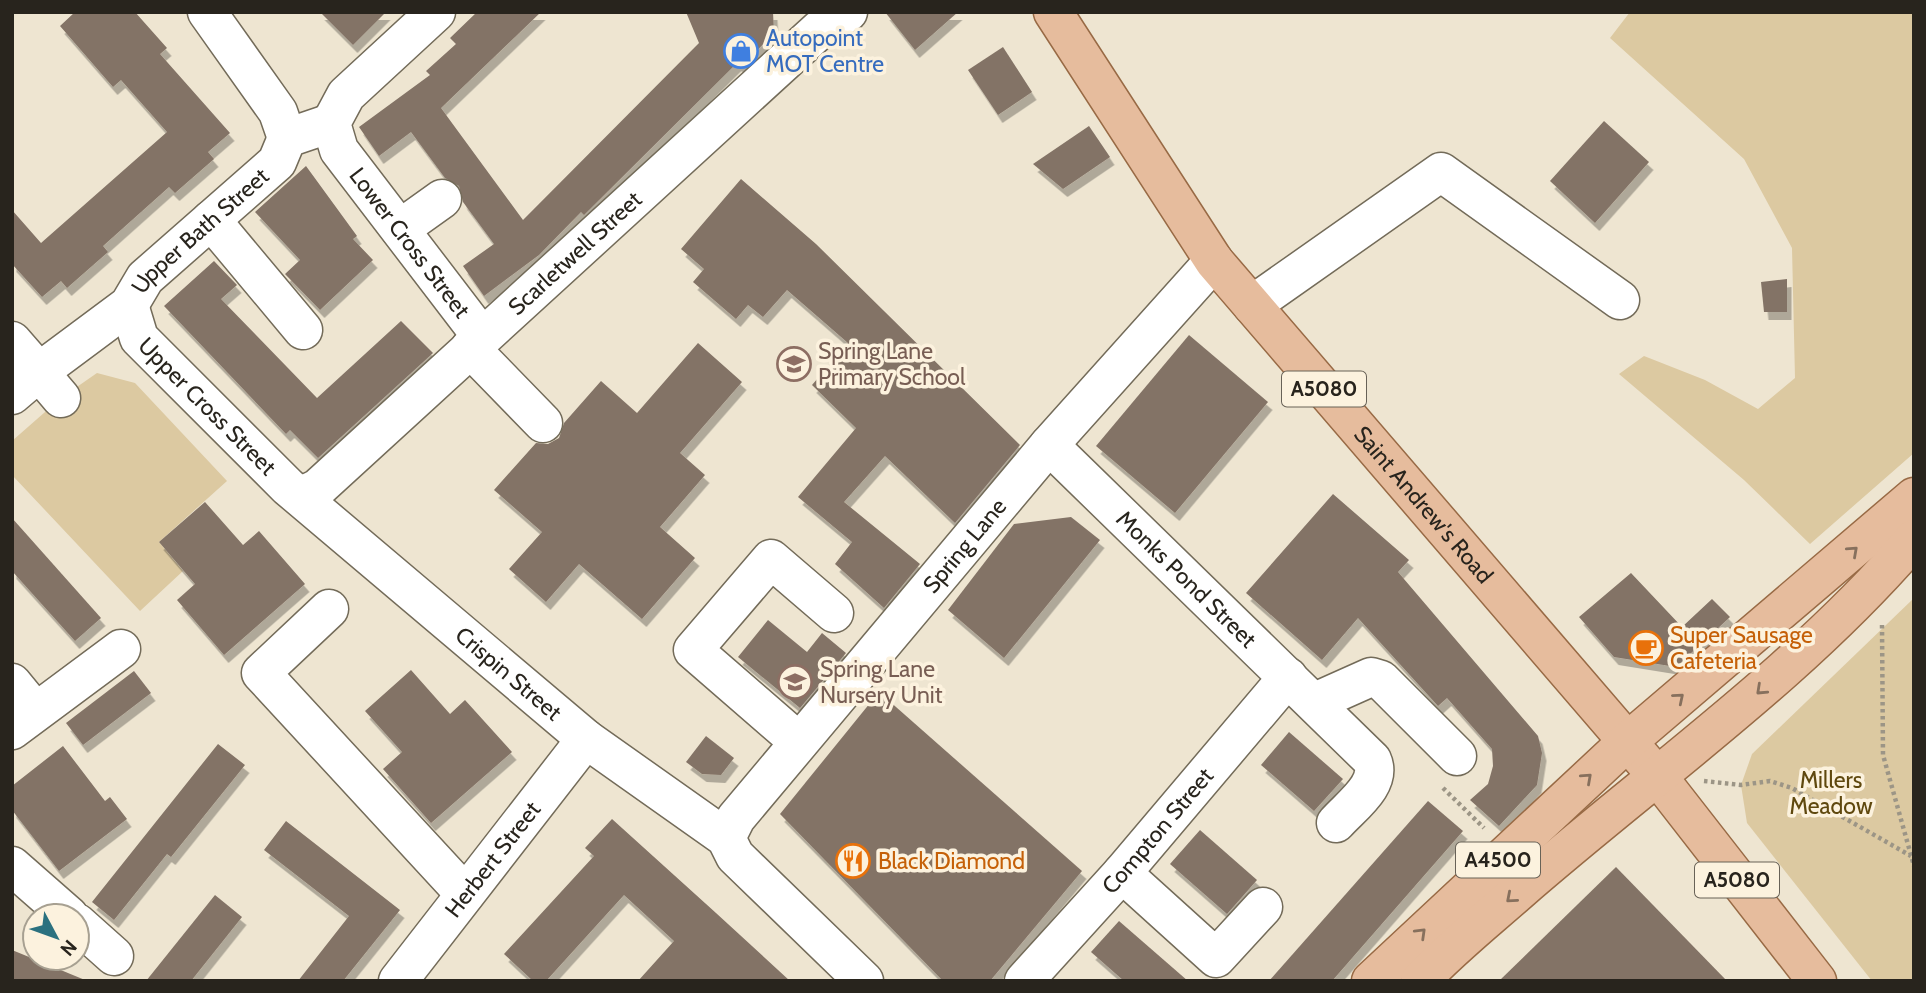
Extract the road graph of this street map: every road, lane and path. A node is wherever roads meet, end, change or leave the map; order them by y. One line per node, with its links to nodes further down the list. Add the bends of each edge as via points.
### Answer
1 (207, 12): 6 (street, via 278,112)
2 (436, 12): 5 (street, via 346,95)
3 (1053, 12): 10 (main road, Saint Andrew's Road / A5080)
4 (822, 18): 16 (street, Scarletwell Street)
5 (335, 137): 6 (street); 9 (street, Lower Cross Street)
6 (288, 138): 8 (street, Upper Bath Street, via 277,162)
7 (442, 199): 9 (street)
8 (211, 220): 12 (street, Upper Bath Street, via 145,278); 14 (street)
9 (400, 229): 16 (street, Lower Cross Street)
10 (1214, 261): 13 (main road, Saint Andrew's Road / A5080); 19 (street, Spring Lane)
11 (1620, 300): 13 (street, via 1441,172)
12 (129, 305): 17 (street, Upper Bath Street); 20 (street, Upper Cross Street, via 139,338)
13 (1252, 305): 31 (main road, Saint Andrew's Road / A5080)
14 (303, 330)
15 (12, 341): 17 (street)
16 (476, 343): 18 (street, Lower Cross Street); 20 (street, Scarletwell Street, via 318,488)
17 (38, 388)
18 (543, 423)
19 (1049, 445): 27 (street, Monks Pond Street); 30 (street, Spring Lane)
20 (302, 496): 29 (street, Crispin Street)
21 (1914, 496): 31 (main road, A4500, one-way to 21)
22 (1914, 539): 23 (main road, A4500)
23 (1877, 582): 33 (main road, A4500, one-way to 33, via 1729,720); 36 (path, via 1883,755)
24 (329, 608): 40 (street, via 261,673)
25 (834, 614): 30 (street, via 771,559 693,650)
26 (121, 649): 28 (street)
27 (1310, 697): 32 (street, via 1371,677 1381,680); 34 (street, Monks Pond Street, via 1373,760 1377,770 1374,780); 39 (street, Compton Street)
28 (20, 708)
29 (586, 739): 35 (street, Crispin Street); 40 (street, Herbert Street)
30 (799, 742): 35 (street, Spring Lane, via 736,818)
31 (1627, 742): 33 (main road, Saint Andrew's Road / A5080); 49 (main road, A4500, one-way to 31)
32 (1457, 756)
33 (1658, 777): 36 (path, via 1741,785 1770,781); 50 (main road, A4500, one-way to 50, via 1595,825); 51 (main road, Saint Andrew's Road / A5080)
34 (1336, 823)
35 (726, 838): 46 (street, Crispin Street, via 735,856)
36 (1912, 857): 38 (path)
37 (12, 866): 41 (street)
38 (1914, 866)
39 (1122, 873): 45 (street); 48 (street, Compton Street)
40 (466, 894): 47 (street, Herbert Street)
41 (53, 902)
42 (1263, 907): 45 (street)
43 (91, 935): 44 (street)
44 (114, 956)
45 (1206, 969)
46 (863, 980)
47 (398, 981)
48 (1024, 981)
49 (1371, 981)
50 (1420, 981)
51 (1817, 981)

